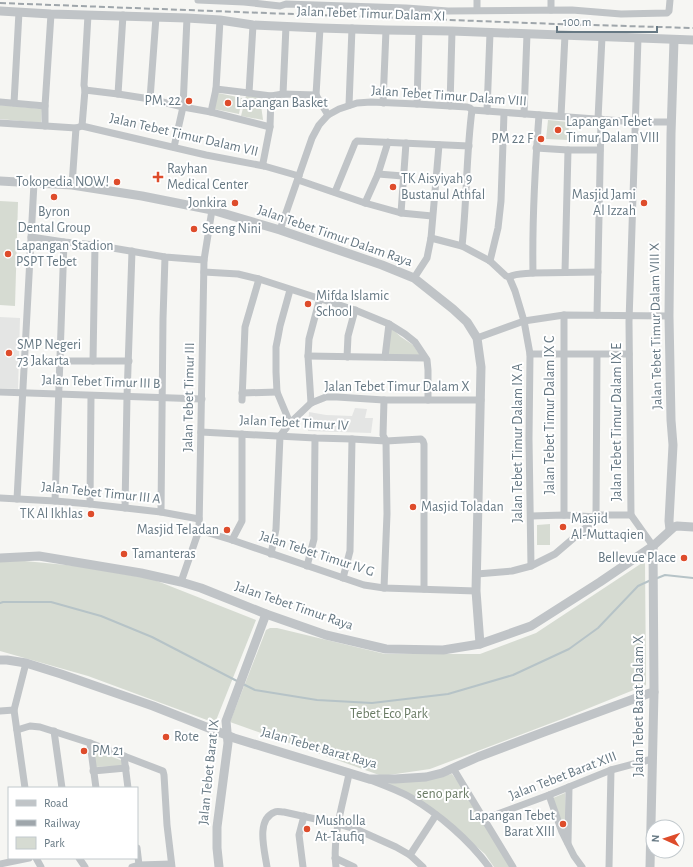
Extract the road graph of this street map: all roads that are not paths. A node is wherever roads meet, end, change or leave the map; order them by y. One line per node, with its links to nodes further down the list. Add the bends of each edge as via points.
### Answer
1 (198, 0): 6 (street)
2 (406, 0): 8 (street)
3 (477, 0): 9 (street)
4 (551, 0): 10 (street)
5 (670, 0): 10 (street, via 667,13 621,14)
6 (236, 1): 7 (street, via 280,6)
7 (360, 3): 8 (street)
8 (406, 8): 9 (street)
9 (477, 10): 10 (street)
10 (551, 10)
11 (0, 11): 12 (street, Jalan Tebet Timur Dalam XI)
12 (19, 12): 13 (street, Jalan Tebet Timur Dalam XI); 42 (street)
13 (51, 14): 14 (street, Jalan Tebet Timur Dalam XI); 46 (street)
14 (88, 15): 15 (street, Jalan Tebet Timur Dalam XI); 33 (street)
15 (123, 15): 16 (street, Jalan Tebet Timur Dalam XI); 36 (street)
16 (156, 17): 17 (street, Jalan Tebet Timur Dalam XI); 40 (street)
17 (187, 18): 18 (street, Jalan Tebet Timur Dalam XI); 48 (street)
18 (220, 20): 19 (street, Jalan Tebet Timur Dalam XI); 34 (street)
19 (252, 25): 20 (street, Jalan Tebet Timur Dalam XI); 35 (street)
20 (286, 26): 21 (street, Jalan Tebet Timur Dalam XI); 37 (street)
21 (320, 28): 22 (street, Jalan Tebet Timur Dalam XI); 38 (street)
22 (352, 28): 23 (street, Jalan Tebet Timur Dalam XI); 45 (street)
23 (386, 30): 24 (street, Jalan Tebet Timur Dalam XI); 43 (street)
24 (419, 30): 25 (street, Jalan Tebet Timur Dalam XI); 44 (street)
25 (452, 31): 26 (street, Jalan Tebet Timur Dalam XI); 47 (street)
26 (490, 33): 27 (street, Jalan Tebet Timur Dalam XI); 50 (street)
27 (527, 34): 28 (street, Jalan Tebet Timur Dalam XI); 53 (street)
28 (565, 35): 29 (street, Jalan Tebet Timur Dalam XI); 56 (street)
29 (602, 37): 30 (street, Jalan Tebet Timur Dalam XI); 57 (street)
30 (638, 38): 31 (street, Jalan Tebet Timur Dalam XI); 58 (street, Jalan Tebet Timur Dalam IX E)
31 (674, 40): 32 (street, Jalan Tebet Timur Dalam XI); 59 (street, Jalan Tebet Timur Dalam VIII X)
32 (693, 40)
33 (85, 90): 36 (street); 62 (street)
34 (216, 90): 35 (street); 51 (street)
35 (249, 93): 39 (street)
36 (118, 94): 40 (street)
37 (283, 94): 38 (street); 39 (street)
38 (316, 95): 54 (street)
39 (271, 96): 63 (street)
40 (150, 99): 48 (street)
41 (0, 102): 42 (street)
42 (14, 103): 46 (street)
43 (383, 103): 44 (street, Jalan Tebet Timur Dalam VIII); 45 (street, Jalan Tebet Timur Dalam VIII)
44 (417, 104): 47 (street, Jalan Tebet Timur Dalam VIII)
45 (349, 105): 54 (street, Jalan Tebet Timur Dalam VIII)
46 (45, 106): 61 (street)
47 (450, 106): 49 (street, Jalan Tebet Timur Dalam VIII, via 468,107)
48 (183, 107): 51 (street); 68 (street)
49 (472, 110): 50 (street, Jalan Tebet Timur Dalam VIII); 67 (street)
50 (486, 111): 52 (street, Jalan Tebet Timur Dalam VIII)
51 (211, 112): 63 (street)
52 (504, 113): 53 (street, Jalan Tebet Timur Dalam VIII); 93 (street, via 501,201)
53 (524, 114): 55 (street, Jalan Tebet Timur Dalam VIII)
54 (328, 115): 75 (street, Jalan Tebet Timur Dalam VIII, via 312,138)
55 (539, 115): 56 (street, Jalan Tebet Timur Dalam VIII); 69 (street)
56 (561, 116): 57 (street, Jalan Tebet Timur Dalam VIII)
57 (600, 119): 58 (street, Jalan Tebet Timur Dalam VIII); 71 (street)
58 (636, 122): 59 (street, Jalan Tebet Timur Dalam VIII); 106 (street, Jalan Tebet Timur Dalam IX E)
59 (671, 122): 107 (street, Jalan Tebet Timur Dalam VIII X)
60 (0, 123): 61 (street, Jalan Tebet Timur Dalam VII)
61 (45, 126): 62 (street, Jalan Tebet Timur Dalam VII)
62 (79, 127): 68 (street, Jalan Tebet Timur Dalam VII); 78 (street)
63 (270, 127): 72 (street)
64 (388, 142): 65 (street); 73 (street); 79 (street, via 356,142)
65 (406, 143): 66 (street); 74 (street)
66 (439, 145): 67 (street); 83 (street)
67 (468, 146): 89 (street)
68 (174, 147): 72 (street, Jalan Tebet Timur Dalam VII)
69 (536, 148): 70 (street); 97 (street)
70 (568, 150): 71 (street); 95 (street)
71 (600, 150): 96 (street)
72 (264, 166): 75 (street, Jalan Tebet Timur Dalam VII)
73 (378, 174): 74 (street); 80 (street)
74 (403, 176): 82 (street)
75 (298, 178): 79 (street, Jalan Tebet Timur Dalam VII); 84 (street, Jalan Tebet Timur Dalam VIII)
76 (0, 181): 77 (street, Jalan Tebet Timur Dalam Raya)
77 (34, 183): 78 (street, Jalan Tebet Timur Dalam Raya); 85 (street)
78 (72, 185): 81 (street, Jalan Tebet Timur Dalam Raya)
79 (335, 192): 80 (street, Jalan Tebet Timur Dalam VII)
80 (365, 202): 82 (street, Jalan Tebet Timur Dalam VII)
81 (212, 210): 84 (street, Jalan Tebet Timur Dalam Raya); 92 (street, Jalan Tebet Timur III)
82 (401, 213): 83 (street, Jalan Tebet Timur Dalam VII)
83 (432, 216): 86 (street)
84 (280, 230): 99 (street, Jalan Tebet Timur Dalam Raya, via 382,264)
85 (31, 238): 87 (street); 124 (street)
86 (431, 238): 89 (street); 99 (street, via 427,258)
87 (64, 242): 88 (street); 119 (street)
88 (95, 245): 90 (street); 120 (street)
89 (462, 246): 93 (street)
90 (132, 251): 91 (street); 121 (street)
91 (165, 256): 92 (street); 128 (street)
92 (204, 260): 94 (street, Jalan Tebet Timur III)
93 (490, 261): 98 (street)
94 (204, 272): 100 (street, via 238,274); 129 (street, Jalan Tebet Timur III)
95 (566, 272): 96 (street); 97 (street)
96 (598, 272): 105 (street)
97 (533, 273): 98 (street)
98 (509, 277): 108 (street, Jalan Tebet Timur Dalam IX A)
99 (414, 278): 110 (street, Jalan Tebet Timur Dalam Raya, via 467,322)
100 (259, 279): 101 (street); 123 (street, via 245,327 242,397)
101 (290, 290): 102 (street); 123 (street, via 276,347)
102 (320, 298): 103 (street); 115 (street, via 310,332)
103 (355, 310): 109 (street); 116 (street, via 348,336)
104 (564, 315): 105 (street); 108 (street); 112 (street, Jalan Tebet Timur Dalam IX C)
105 (597, 315): 106 (street)
106 (630, 316): 107 (street); 113 (street, Jalan Tebet Timur Dalam IX E)
107 (669, 316): 154 (street, Jalan Tebet Timur Dalam VIII X, via 673,445)
108 (524, 321): 110 (street); 111 (street, Jalan Tebet Timur Dalam IX A)
109 (389, 324): 117 (street); 118 (street, via 414,342)
110 (477, 338): 132 (street, Jalan Tebet Timur Dalam Raya, via 481,367)
111 (530, 354): 112 (street); 148 (street, Jalan Tebet Timur Dalam IX A)
112 (564, 354): 114 (street); 149 (street, Jalan Tebet Timur Dalam IX C)
113 (629, 354): 114 (street); 147 (street, Jalan Tebet Timur Dalam IX E)
114 (597, 355): 150 (street)
115 (308, 356): 116 (street); 133 (street)
116 (347, 357): 117 (street)
117 (385, 357): 118 (street)
118 (425, 358): 131 (street, via 428,370)
119 (60, 360): 120 (street); 125 (street)
120 (93, 361): 121 (street)
121 (129, 361): 127 (street)
122 (0, 392): 124 (street, Jalan Tebet Timur III B)
123 (277, 392): 134 (street)
124 (23, 393): 125 (street, Jalan Tebet Timur III B); 142 (street)
125 (58, 394): 126 (street, Jalan Tebet Timur III B); 143 (street)
126 (91, 396): 127 (street, Jalan Tebet Timur III B); 144 (street)
127 (127, 397): 128 (street, Jalan Tebet Timur III B); 145 (street)
128 (163, 397): 129 (street, Jalan Tebet Timur III B); 146 (street)
129 (202, 399): 135 (street, Jalan Tebet Timur III)
130 (384, 400): 131 (street, Jalan Tebet Timur Dalam X); 133 (street, Jalan Tebet Timur Dalam X, via 337,397); 140 (street, via 383,435)
131 (428, 400): 132 (street, Jalan Tebet Timur Dalam X)
132 (481, 400): 161 (street, Jalan Tebet Timur Dalam Raya)
133 (311, 403): 134 (street, Jalan Tebet Timur Dalam X)
134 (290, 423): 137 (street, Jalan Tebet Timur Dalam X)
135 (201, 432): 136 (street, Jalan Tebet Timur IV); 151 (street, Jalan Tebet Timur III)
136 (242, 434): 137 (street, Jalan Tebet Timur IV); 155 (street, via 242,521)
137 (280, 436): 138 (street, Jalan Tebet Timur IV); 157 (street, via 276,530)
138 (315, 438): 139 (street, Jalan Tebet Timur IV); 159 (street, via 314,539)
139 (352, 439): 140 (street, Jalan Tebet Timur IV); 162 (street, via 350,551)
140 (386, 441): 164 (street); 165 (street, Jalan Tebet Timur IV, via 423,441)
141 (0, 498): 142 (street, Jalan Tebet Timur III A)
142 (17, 499): 143 (street, Jalan Tebet Timur III A)
143 (55, 501): 144 (street, Jalan Tebet Timur III A)
144 (90, 504): 145 (street, Jalan Tebet Timur III A)
145 (125, 508): 146 (street, Jalan Tebet Timur III A)
146 (161, 512): 151 (street, Jalan Tebet Timur III A)
147 (631, 515): 150 (street); 156 (street, Jalan Tebet Timur Dalam IX E)
148 (531, 516): 149 (street); 160 (street, Jalan Tebet Timur Dalam IX A)
149 (564, 516): 150 (street)
150 (596, 517): 160 (street, via 555,554)
151 (199, 519): 153 (street, Jalan Tebet Timur III)
152 (693, 527): 154 (street, via 676,526)
153 (199, 530): 155 (street, Jalan Tebet Timur IV G); 163 (street, Jalan Tebet Timur III)
154 (670, 530): 156 (street, Jalan Tebet Timur Raya)
155 (232, 540): 157 (street, Jalan Tebet Timur IV G)
156 (653, 546): 168 (street, Jalan Tebet Timur Raya, via 530,626); 171 (street, Jalan Tebet Barat Dalam X)
157 (271, 554): 159 (street, Jalan Tebet Timur IV G)
158 (0, 558): 163 (street, Jalan Tebet Timur Raya, via 39,556)
159 (307, 566): 162 (street, Jalan Tebet Timur IV G)
160 (532, 566): 161 (street, via 512,571)
161 (477, 574): 166 (street, Jalan Tebet Timur Dalam Raya)
162 (343, 578): 164 (street, Jalan Tebet Timur IV G)
163 (181, 582): 167 (street, Jalan Tebet Timur Raya)
164 (384, 588): 165 (street, Jalan Tebet Timur IV G)
165 (424, 589): 166 (street, Jalan Tebet Timur IV G)
166 (476, 591): 168 (street, Jalan Tebet Timur Dalam Raya)
167 (266, 614): 168 (street, Jalan Tebet Timur Raya, via 326,635 386,649 443,650); 176 (street, Jalan Tebet Barat IX, via 226,721)
168 (480, 644)
169 (0, 660): 170 (street, Jalan Tebet Barat Raya)
170 (26, 662): 172 (street); 176 (street, Jalan Tebet Barat Raya, via 153,706)
171 (654, 692): 179 (street, Jalan Tebet Barat Dalam X); 181 (street, Jalan Tebet Barat Raya)
172 (14, 710): 173 (street); 174 (street)
173 (0, 711)
174 (17, 730): 175 (street, via 30,726); 186 (street)
175 (54, 731): 177 (street); 187 (street)
176 (228, 736): 184 (street, Jalan Tebet Barat Raya); 204 (street, Jalan Tebet Barat IX, via 217,827)
177 (90, 743): 178 (street); 183 (street)
178 (124, 756): 180 (street); 203 (street, via 163,771)
179 (652, 759): 182 (street, Jalan Tebet Barat XIII); 214 (street, Jalan Tebet Barat Dalam X)
180 (126, 768): 183 (street); 189 (street)
181 (453, 768): 185 (street, Jalan Tebet Barat Raya, via 426,777); 194 (street)
182 (611, 770): 190 (street, Jalan Tebet Barat XIII); 213 (street)
183 (93, 772): 188 (street)
184 (349, 774): 185 (street, Jalan Tebet Barat Raya); 195 (street)
185 (369, 779): 192 (street, via 409,797)
186 (26, 787)
187 (62, 787)
188 (96, 787)
189 (128, 787)
190 (569, 787): 191 (street, Jalan Tebet Barat XIII); 196 (street)
191 (549, 795): 194 (street, Jalan Tebet Barat XIII); 196 (street)
192 (436, 814): 197 (street); 210 (street, via 458,833)
193 (304, 816): 195 (street); 205 (street, via 276,812 265,819 263,835); 206 (street, via 299,835)
194 (484, 820): 211 (street)
195 (338, 824): 197 (street, via 376,837); 199 (street)
196 (568, 845): 212 (street)
197 (410, 855): 209 (street)
198 (0, 856): 201 (street)
199 (334, 858): 207 (street); 208 (street)
200 (25, 859): 201 (street)
201 (2, 865)
202 (136, 866): 203 (street)
203 (172, 866)
204 (219, 867)
205 (267, 867)
206 (302, 867)
207 (336, 867)
208 (354, 867)
209 (423, 867)
210 (489, 867)
211 (513, 867)
212 (582, 867)
213 (609, 867)
214 (650, 867)

